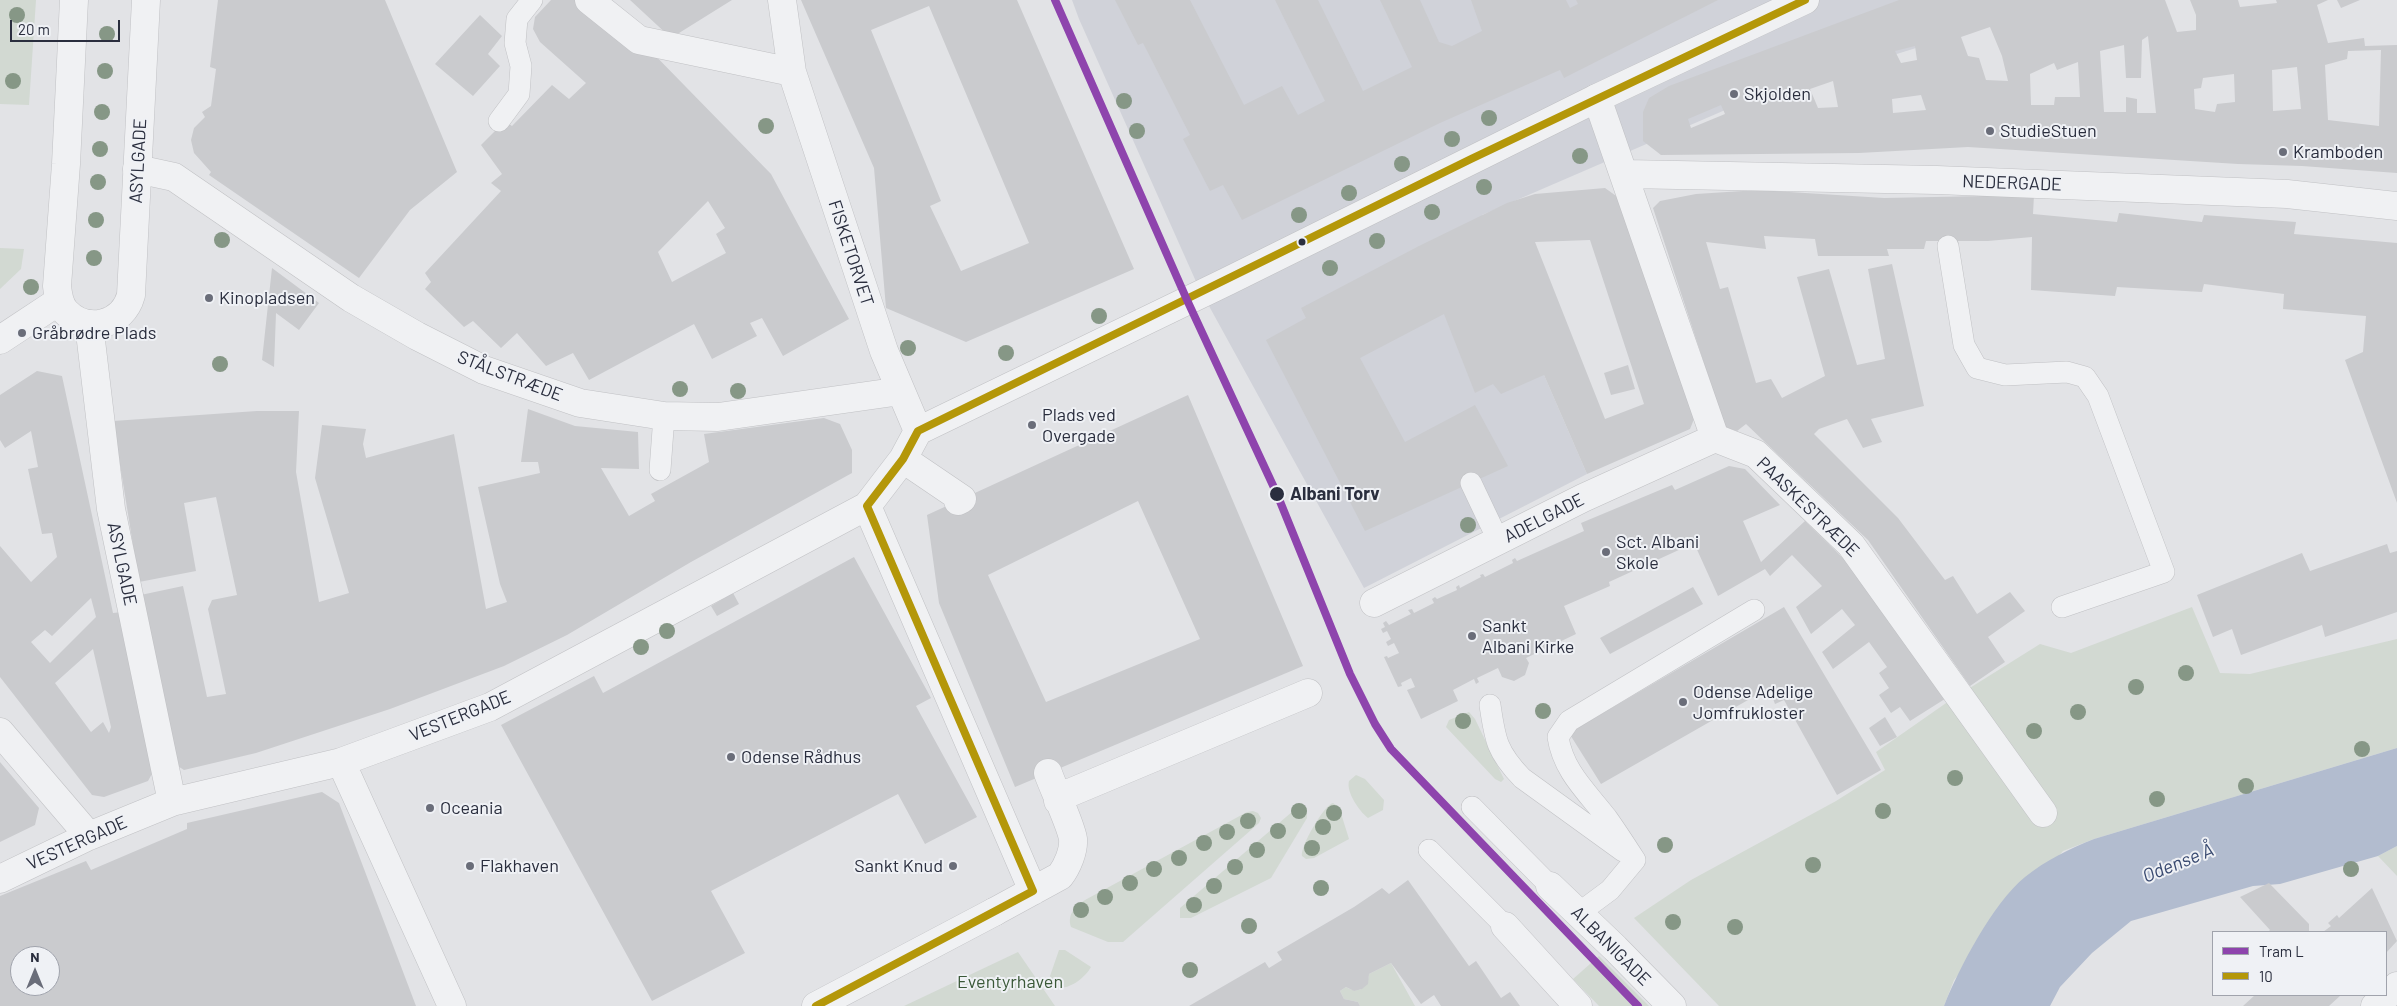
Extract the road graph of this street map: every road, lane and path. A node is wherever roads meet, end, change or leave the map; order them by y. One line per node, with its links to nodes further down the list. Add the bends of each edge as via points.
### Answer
1 (74, 0): 14 (street, via 57,286)
2 (146, 0): 10 (street, ASYLGADE)
3 (532, 0): 9 (lane, via 517,19 515,43 520,66 519,94)
4 (589, 0): 7 (street, via 639,40)
5 (782, 0): 7 (street, FISKETORVET)
6 (1805, 0): 8 (street)
7 (792, 72): 17 (street, FISKETORVET, via 884,351)
8 (1597, 98): 11 (street); 19 (street)
9 (499, 121)
10 (137, 169): 15 (street, ASYLGADE, via 128,308 110,321); 18 (street, STÅLSTRÆDE, via 174,177 350,298 484,370 580,403)
11 (1625, 174): 12 (street, NEDERGADE, via 1937,180 2287,194); 20 (street)
12 (2397, 206)
13 (1948, 246): 28 (lane, via 1964,345 1977,368 2005,375 2067,372 2085,377 2098,396 2164,572)
14 (59, 301): 15 (street, via 74,318); 16 (street)
15 (89, 324): 36 (street, ASYLGADE, via 111,509)
16 (0, 340)
17 (901, 391): 18 (street, STÅLSTRÆDE, via 718,417); 19 (street, FISKETORVET)
18 (664, 416): 22 (lane)
19 (918, 430): 21 (street, VESTERGADE)
20 (1716, 438): 26 (street, ADELGADE); 38 (street, PAASKESTRÆDE, via 1756,454 1851,545)
21 (904, 459): 24 (street, via 962,499); 25 (street, VESTERGADE)
22 (660, 470)
23 (1471, 483): 26 (lane)
24 (958, 501)
25 (867, 506): 33 (street, VESTERGADE, via 490,707); 44 (street)
26 (1498, 540): 27 (street, ADELGADE)
27 (1374, 602)
28 (2062, 608)
29 (1754, 610): 41 (lane, via 1569,721 1558,737 1560,751 1576,783 1607,818)
30 (1308, 694): 35 (street, via 1062,796)
31 (1490, 705): 41 (lane, via 1496,742 1508,764 1522,778)
32 (0, 732): 39 (street)
33 (341, 762): 36 (street, VESTERGADE); 50 (street)
34 (1048, 773): 35 (street)
35 (1058, 801): 44 (street, via 1073,838 1072,851 1060,876)
36 (172, 802): 39 (street, VESTERGADE)
37 (1472, 806): 43 (lane)
38 (2043, 813)
39 (89, 836): 42 (street, VESTERGADE)
40 (1429, 850): 46 (lane)
41 (1635, 860): 45 (lane, via 1610,890)
42 (0, 879)
43 (1550, 886): 45 (street, ALBANIGADE)
44 (1033, 891): 51 (street)
45 (1579, 914): 53 (street, ALBANIGADE)
46 (1505, 926): 52 (street)
47 (2397, 986): 48 (street)
48 (2387, 995)
49 (2386, 996): 54 (street)
50 (452, 1006)
51 (816, 1006)
52 (1578, 1006)
53 (1672, 1006)
54 (2374, 1006)

